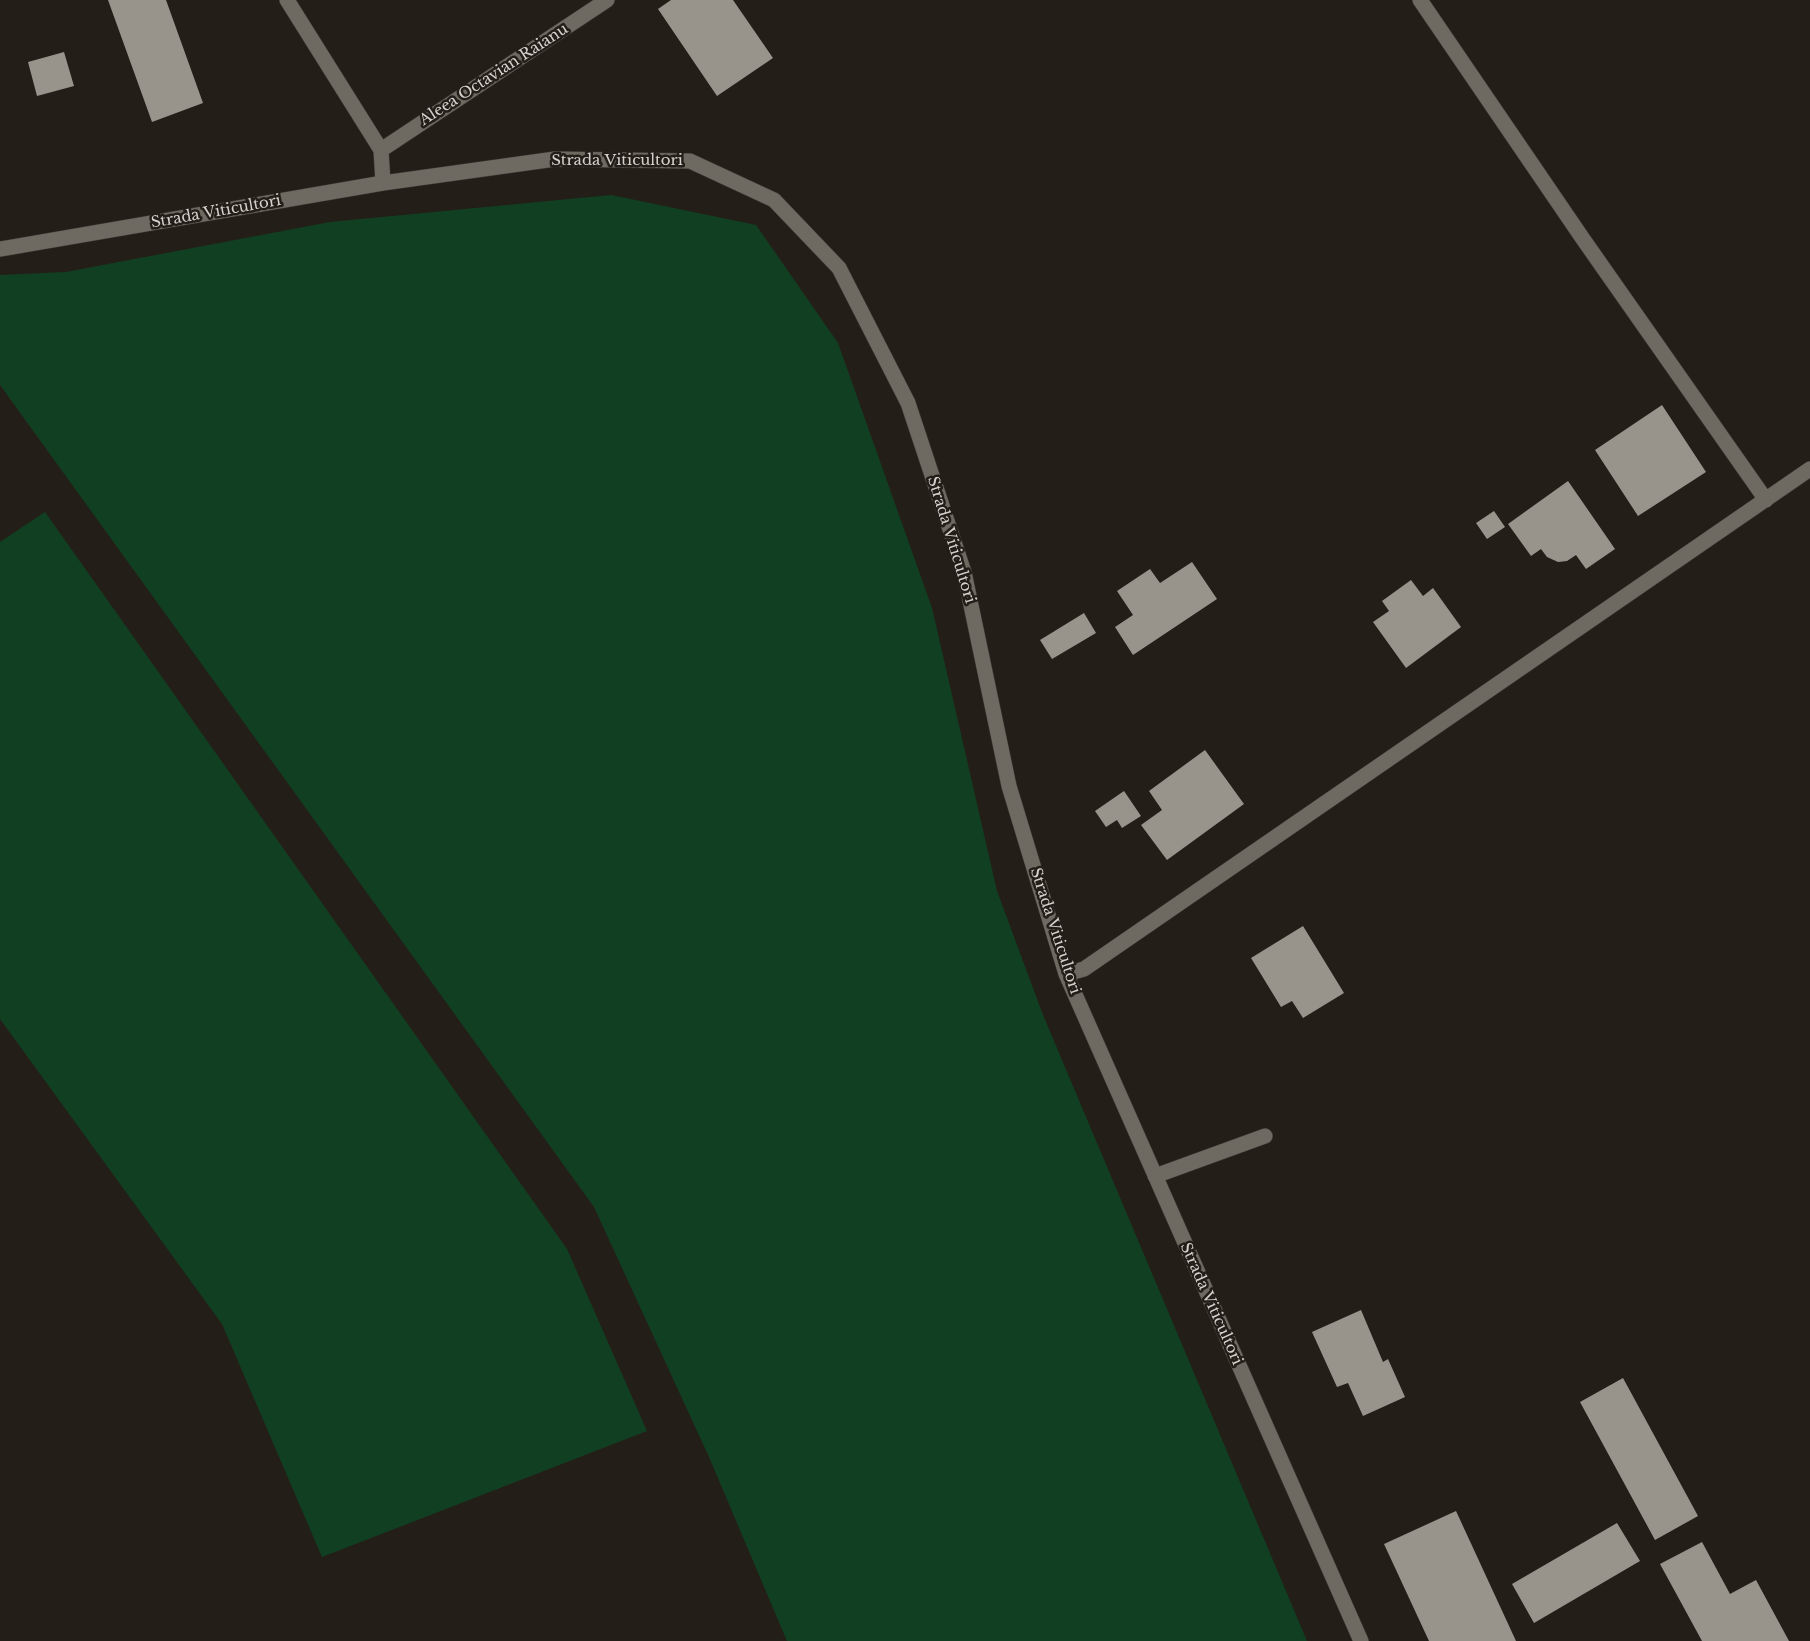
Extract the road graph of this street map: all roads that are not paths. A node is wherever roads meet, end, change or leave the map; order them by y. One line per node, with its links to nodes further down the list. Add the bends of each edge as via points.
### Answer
1 (287, 0): 4 (street)
2 (607, 0): 4 (street, Aleea Octavian Raianu)
3 (1420, 0): 8 (street)
4 (381, 150): 5 (street)
5 (383, 183): 6 (street, Strada Viticultori); 9 (street, Strada Viticultori, via 555,159 690,161 774,200 838,268 908,403 961,563 1009,786)
6 (0, 249)
7 (1810, 469): 8 (street)
8 (1766, 500): 9 (street, via 1084,969)
9 (1066, 974): 11 (street, Strada Viticultori)
10 (1265, 1136): 11 (street)
11 (1155, 1176): 12 (street, Strada Viticultori)
12 (1362, 1641)

